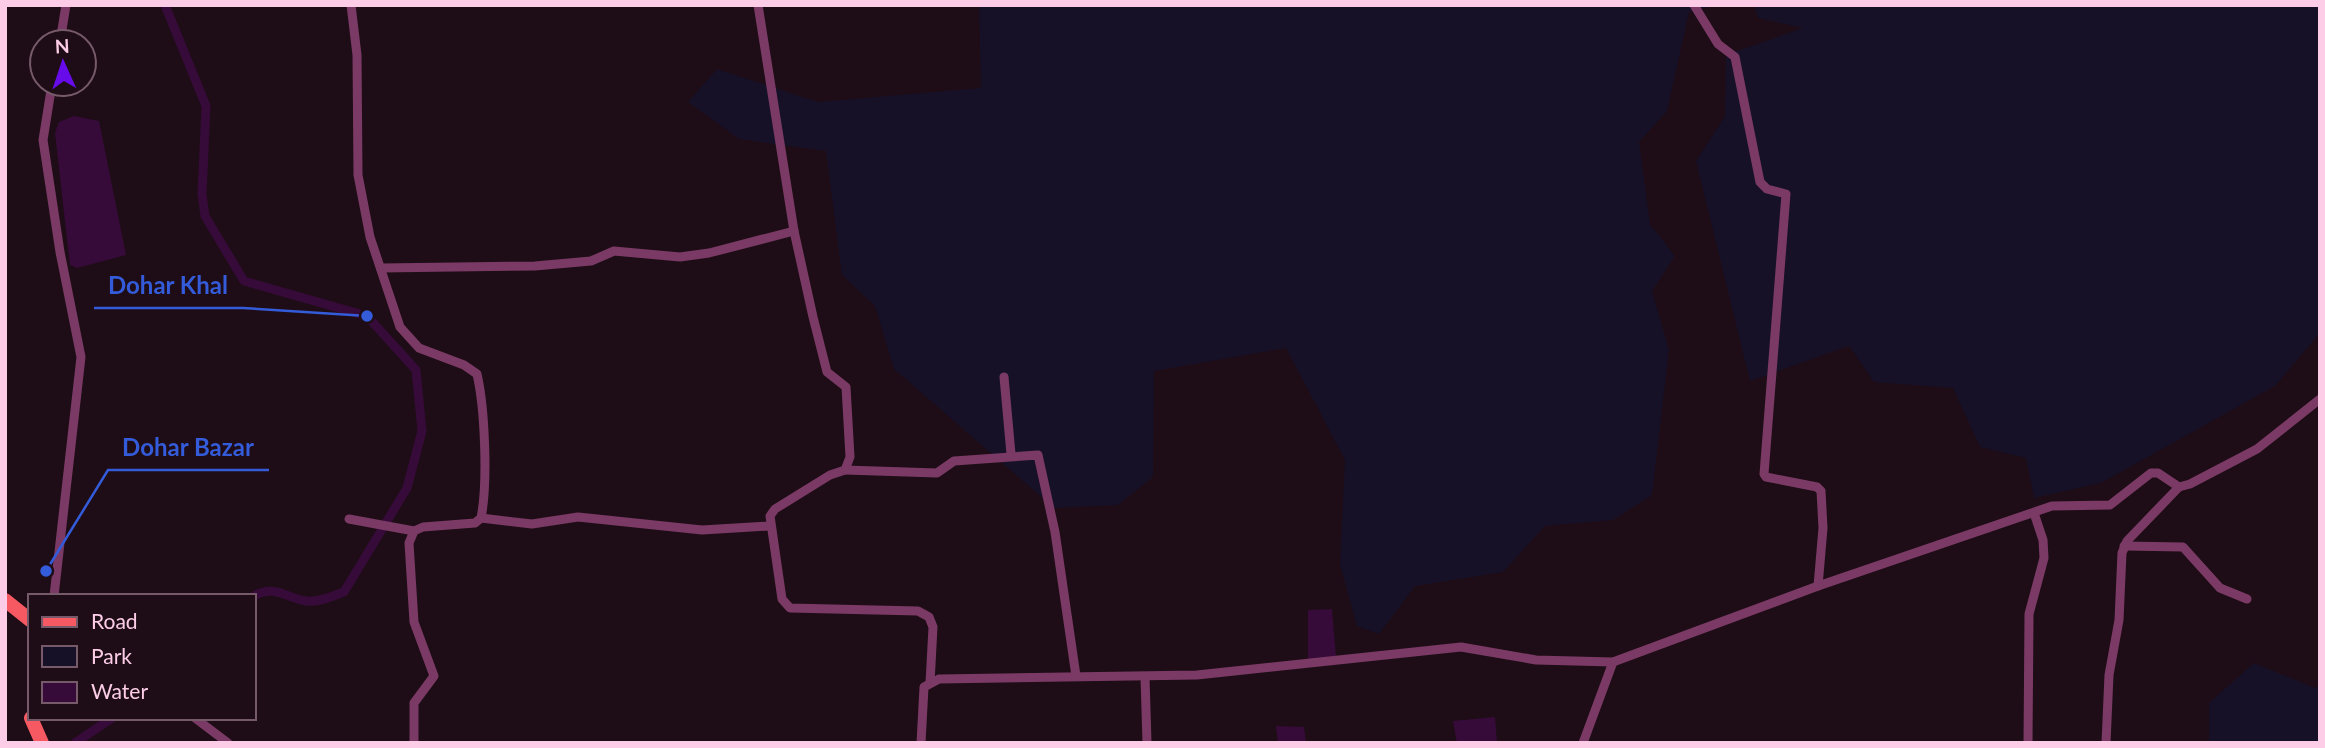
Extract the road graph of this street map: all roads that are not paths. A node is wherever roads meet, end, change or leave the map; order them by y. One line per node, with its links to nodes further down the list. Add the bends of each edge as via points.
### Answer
1 (66, 5): 5 (street)
2 (351, 5): 8 (street, via 357,55 358,175)
3 (758, 5): 7 (street)
4 (1694, 5): 20 (street, via 1718,44 1735,57 1760,182 1766,189 1786,194 1764,474 1821,491)
5 (63, 28)
6 (50, 98): 21 (street, via 43,140 81,357)
7 (794, 231): 8 (street, via 680,257 614,251 591,261 535,266); 12 (street, via 827,372 846,387 850,457)
8 (381, 268): 15 (street, via 400,327 409,338 419,348 477,374 483,441)
9 (1004, 377): 11 (street)
10 (2320, 399): 13 (street, via 2258,449)
11 (1011, 454): 12 (street, via 954,461 937,473); 26 (street, via 1035,453 1039,458)
12 (845, 470): 17 (street, via 775,509)
13 (2179, 487): 14 (street, via 2151,473 2110,505 2062,504); 19 (street)
14 (2034, 513): 20 (street); 35 (street, via 2044,558 2029,614)
15 (481, 518): 17 (street, via 532,524 578,517 702,530); 18 (street, via 475,523)
16 (349, 519): 18 (street)
17 (770, 527): 28 (street, via 782,599 790,608 918,611 929,617 933,627)
18 (414, 531): 31 (street, via 410,543 414,622 433,676 414,703)
19 (2124, 547): 22 (street, via 2183,547 2220,588); 36 (street)
20 (1818, 586): 25 (street)
21 (54, 594)
22 (2248, 599)
23 (5, 600): 24 (main road)
24 (28, 618)
25 (1614, 662): 27 (street, via 1536,660 1461,647); 34 (street)
26 (1076, 676): 27 (street); 28 (street)
27 (1144, 677): 33 (street)
28 (930, 682): 32 (street, via 924,687)
29 (198, 720): 30 (street)
30 (228, 743)
31 (414, 743)
32 (921, 743)
33 (1147, 743)
34 (1583, 743)
35 (2028, 743)
36 (2105, 743)

